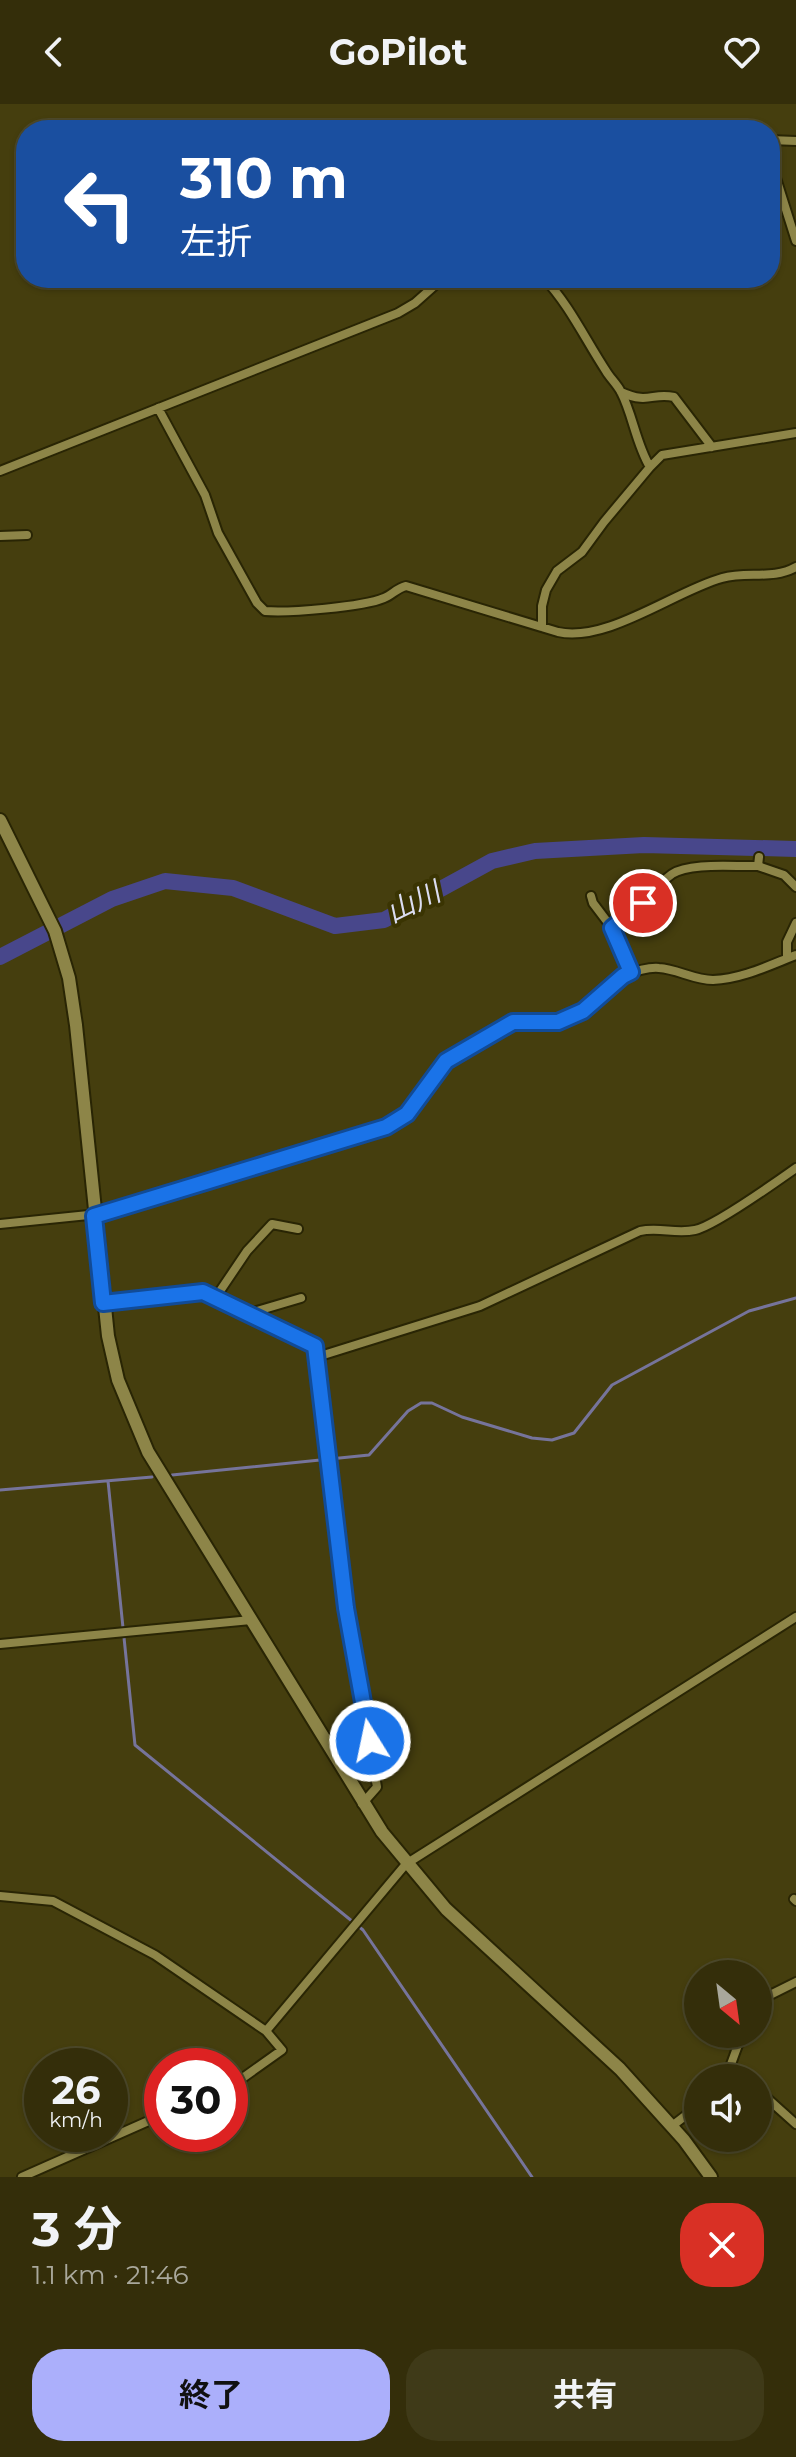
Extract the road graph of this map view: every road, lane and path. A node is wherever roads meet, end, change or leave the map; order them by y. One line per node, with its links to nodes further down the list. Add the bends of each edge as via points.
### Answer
1 (780, 191): 2 (street)
2 (796, 241)
3 (432, 288): 6 (street, via 398,313)
4 (554, 288): 5 (street)
5 (621, 392): 8 (street, via 637,400 674,397); 9 (street)
6 (158, 408): 10 (street); 14 (street, via 205,495 218,533 265,611 353,605 383,599 406,586)
7 (796, 433): 8 (street)
8 (712, 447): 9 (street, via 662,455)
9 (650, 467): 14 (street, via 582,552 557,571 546,590)
10 (0, 471)
11 (27, 535): 12 (street)
12 (0, 536)
13 (796, 567): 14 (street, via 783,574 720,578 582,635)
14 (542, 627)
15 (0, 820): 23 (street, via 60,944 76,1025)
16 (796, 887): 19 (street, via 759,862 694,867 674,872)
17 (591, 896): 19 (street)
18 (796, 923): 20 (street, via 787,942)
19 (612, 928): 21 (street)
20 (792, 956): 21 (street, via 716,980 659,968)
21 (631, 972): 23 (street, via 583,1011 558,1022 513,1022 446,1061 407,1114 386,1127)
22 (796, 1168): 30 (street, via 699,1229 640,1231 480,1306)
23 (94, 1216): 24 (street); 28 (street)
24 (0, 1224)
25 (298, 1229): 26 (street, via 272,1224)
26 (216, 1297): 28 (street, via 203,1292); 29 (street)
27 (301, 1298): 29 (street)
28 (103, 1303): 32 (street, via 118,1380 148,1452)
29 (250, 1313): 30 (street, via 315,1346)
30 (317, 1357): 34 (street, via 346,1608 377,1787)
31 (796, 1617): 35 (street)
32 (251, 1620): 33 (street); 34 (street)
33 (0, 1644)
34 (362, 1804): 35 (street)
35 (406, 1864): 39 (street); 45 (street, via 446,1909 620,2069)
36 (0, 1896): 39 (street, via 53,1901 155,1955)
37 (796, 1982): 38 (street)
38 (772, 1992)
39 (266, 2031): 40 (street, via 282,2050)
40 (248, 2074)
41 (772, 2103): 44 (street)
42 (684, 2117): 45 (street)
43 (144, 2123): 46 (street)
44 (796, 2124)
45 (672, 2126): 47 (street)
46 (22, 2177)
47 (711, 2177)

